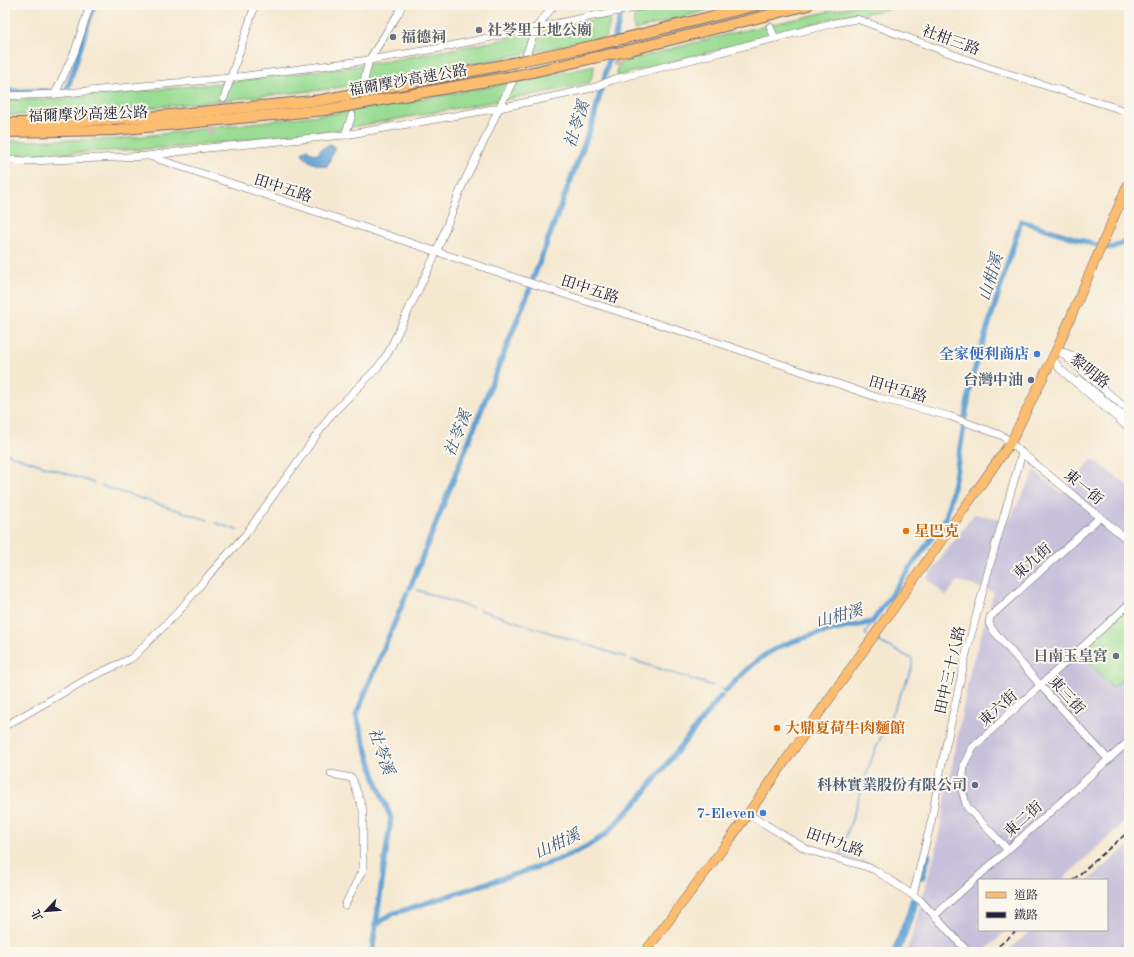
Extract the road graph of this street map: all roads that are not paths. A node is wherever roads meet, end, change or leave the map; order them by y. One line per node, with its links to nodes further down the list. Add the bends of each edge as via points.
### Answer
1 (90, 5): 18 (street, via 75,51)
2 (255, 5): 16 (street)
3 (402, 5): 15 (street)
4 (554, 5): 13 (street)
5 (650, 5): 13 (street)
6 (752, 5): 10 (highway)
7 (757, 5): 10 (highway, 福爾摩沙高速公路)
8 (808, 5): 11 (highway, 福爾摩沙高速公路)
9 (819, 5): 11 (highway)
10 (728, 13): 24 (highway, 福爾摩沙高速公路, bridge, via 597,45 322,100 149,116)
11 (774, 14): 25 (highway, 福爾摩沙高速公路, bridge, via 524,74 325,110 114,130)
12 (770, 27): 14 (street)
13 (536, 28): 15 (street); 21 (street, via 525,58)
14 (775, 38): 21 (street, 社柑三路, via 612,80 596,88); 22 (street, 社柑三路, via 857,19 987,67)
15 (369, 60): 16 (street); 17 (street)
16 (230, 78): 18 (street); 20 (street)
17 (363, 85)
18 (55, 94): 19 (street)
19 (5, 96)
20 (224, 98)
21 (499, 108): 26 (street, 社柑三路); 30 (street, via 462,186)
22 (1129, 112)
23 (352, 115): 26 (street)
24 (5, 123)
25 (5, 132)
26 (345, 135): 27 (street, 社柑三路)
27 (146, 156): 28 (street, 社柑三路); 30 (street, 田中五路)
28 (5, 160)
29 (1129, 182): 31 (main road)
30 (437, 251): 36 (street, 田中五路, via 879,398 949,416 1003,436); 43 (street, via 388,353 378,367 331,415 245,536 178,612 132,658 89,678)
31 (1055, 353): 32 (street, via 1071,355); 33 (street, 黎明路); 34 (street, 黎明路); 35 (street, via 1060,369); 36 (main road)
32 (1129, 405)
33 (1129, 411)
34 (1129, 421)
35 (1129, 428)
36 (1011, 442): 37 (street, 田中五路); 47 (main road)
37 (1022, 453): 38 (street, 東一街); 49 (street, 田中三十八路, via 967,650)
38 (1100, 517): 39 (street, 東一街); 41 (street, 東九街, via 990,617)
39 (1129, 541)
40 (1129, 604): 42 (street, 東六街)
41 (992, 629): 42 (street, 東三街)
42 (1041, 686): 45 (street, 東三街); 48 (street, 東六街, via 973,747 964,764 962,790 967,807)
43 (5, 726)
44 (1129, 741): 45 (street, 東二街)
45 (1109, 760): 48 (street, 東二街)
46 (332, 774): 50 (street, via 352,778 363,810 363,869)
47 (748, 814): 49 (street, 田中九路, via 808,850 875,870); 52 (main road)
48 (1008, 850): 51 (street, 東二街)
49 (913, 895): 51 (street, 田中九路)
50 (345, 905)
51 (934, 916): 53 (street, 田中九路)
52 (645, 952)
53 (968, 952)

